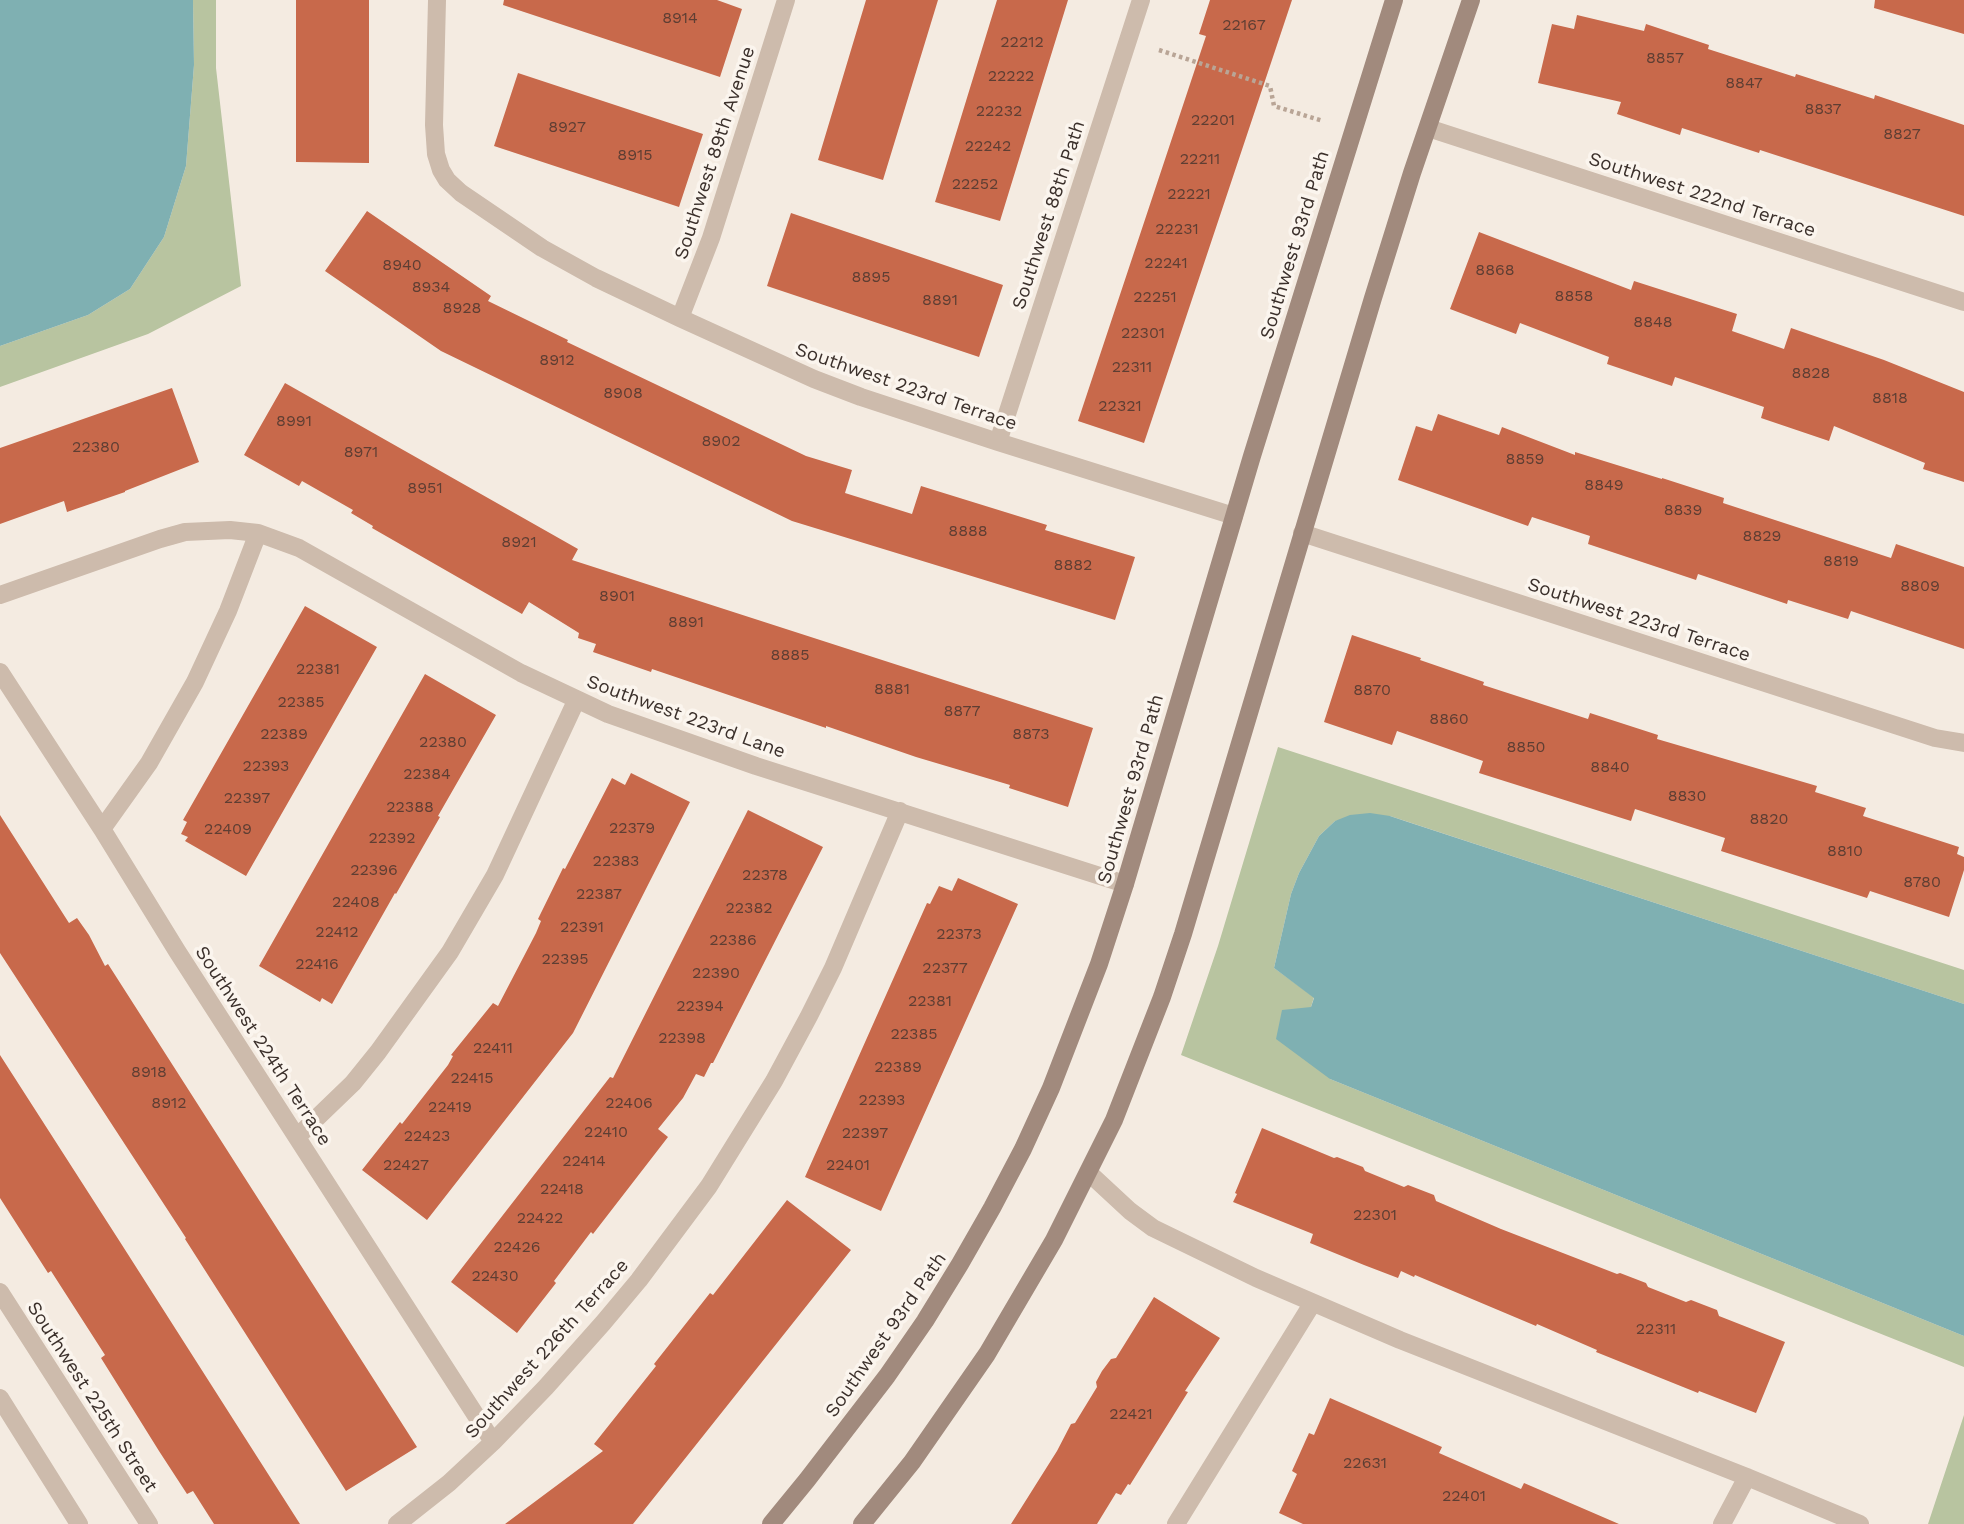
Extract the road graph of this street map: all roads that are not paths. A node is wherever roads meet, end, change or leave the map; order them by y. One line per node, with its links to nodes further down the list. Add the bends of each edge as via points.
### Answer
1 (437, 0): 8 (street, Southwest 223rd Terrace, via 436,154 447,180 542,248)
2 (786, 0): 8 (street, Southwest 89th Avenue, via 711,238)
3 (1141, 0): 9 (street, Southwest 88th Path)
4 (1394, 0): 10 (street, Southwest 93rd Path)
5 (1471, 0): 6 (street)
6 (1428, 128): 7 (street, Southwest 222nd Terrace); 12 (street)
7 (1964, 302)
8 (680, 318): 9 (street, Southwest 223rd Terrace, via 814,379)
9 (998, 442): 10 (street, Southwest 223rd Terrace)
10 (1234, 516): 19 (street, Southwest 93rd Path)
11 (258, 533): 13 (street, Southwest 223rd Lane, via 185,532); 15 (street, Southwest 223rd Lane, via 299,548); 18 (street, via 195,682 149,763)
12 (1302, 533): 16 (street, Southwest 223rd Terrace, via 1935,738); 21 (street, via 1183,934 1114,1120)
13 (0, 595)
14 (0, 672): 18 (street, Southwest 224th Terrace)
15 (576, 701): 17 (street, Southwest 223rd Lane, via 674,739); 20 (street, via 495,875 450,952 354,1083)
16 (1964, 743)
17 (900, 811): 19 (street, Southwest 223rd Lane); 25 (street, Southwest 226th Terrace, via 821,992 774,1082 709,1186 603,1323)
18 (102, 829): 20 (street, Southwest 224th Terrace)
19 (1125, 884): 30 (street, Southwest 93rd Path, via 1051,1088 992,1209 887,1376)
20 (297, 1137): 25 (street, Southwest 224th Terrace)
21 (1089, 1173): 23 (street, via 1153,1228); 31 (street, via 986,1354 912,1462)
22 (0, 1292): 28 (street, Southwest 225th Street)
23 (1312, 1304): 26 (street); 32 (street)
24 (0, 1398): 27 (street)
25 (493, 1443): 29 (street, Southwest 226th Terrace)
26 (1747, 1477): 33 (street); 34 (street)
27 (79, 1524)
28 (149, 1524)
29 (397, 1524)
30 (771, 1524)
31 (862, 1524)
32 (1177, 1524)
33 (1722, 1524)
34 (1860, 1524)

